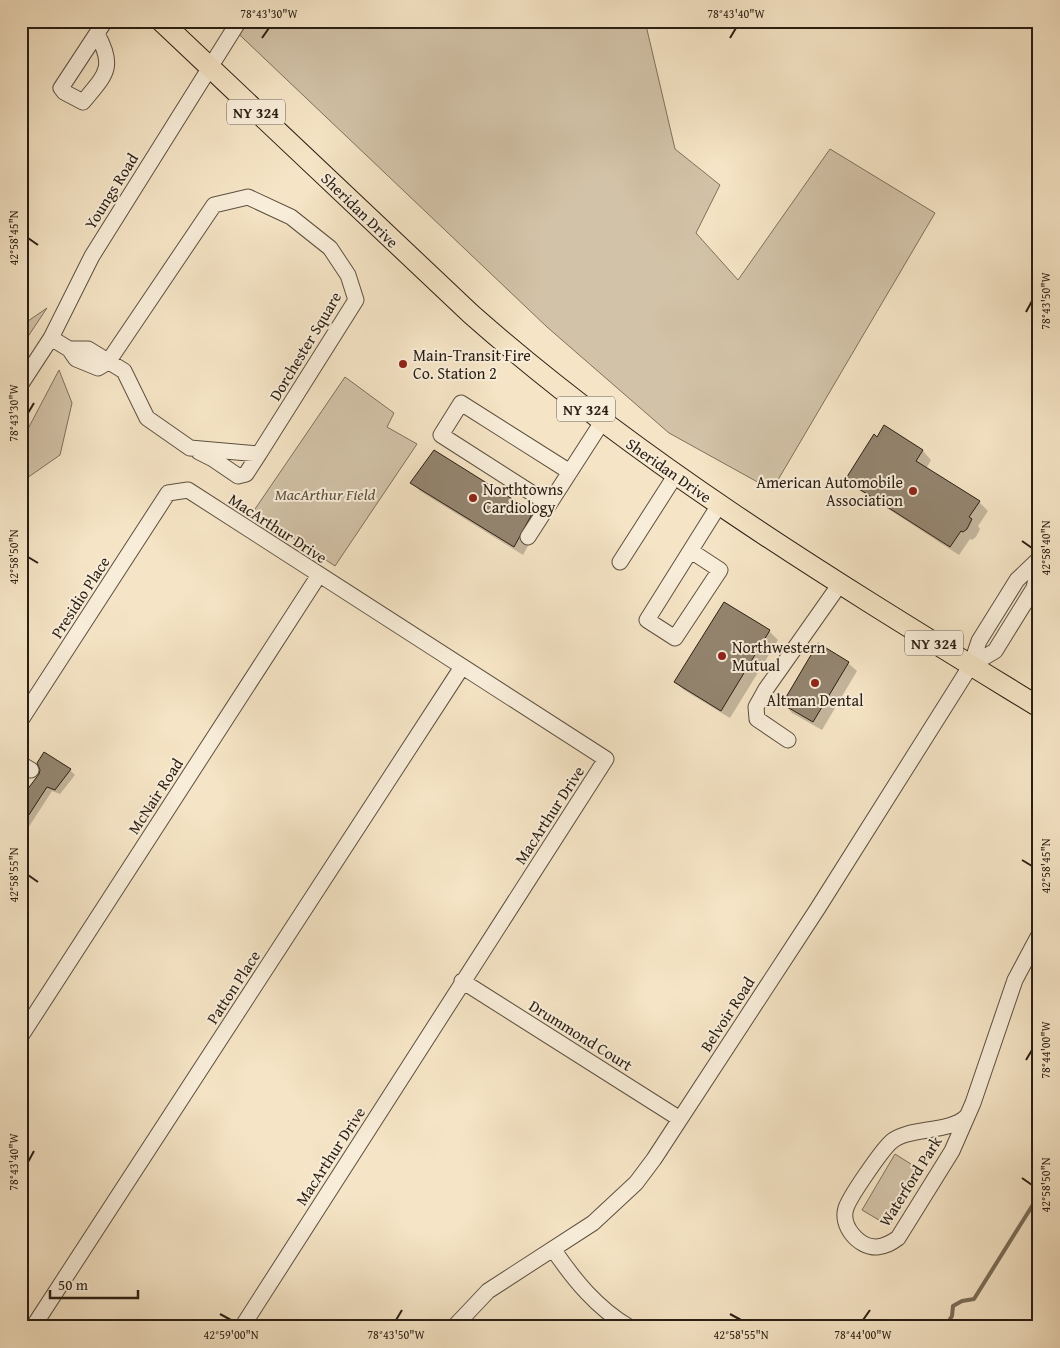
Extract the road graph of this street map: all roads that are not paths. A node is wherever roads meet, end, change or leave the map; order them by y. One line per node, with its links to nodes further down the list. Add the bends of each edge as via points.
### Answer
1 (161, 21): 3 (main road, Sheridan Drive / NY 324)
2 (239, 21): 3 (street, Youngs Road)
3 (210, 68): 4 (street, Youngs Road, via 92,256); 7 (main road, Sheridan Drive / NY 324, via 471,314)
4 (51, 338): 5 (street, via 69,349 76,359 98,368); 6 (street, Youngs Road)
5 (108, 362): 8 (street, Dorchester Square, via 124,371 147,418); 9 (street, Dorchester Square, via 214,204 248,197 291,216 330,248 348,275 356,300)
6 (21, 384)
7 (602, 422): 10 (street); 11 (main road, Sheridan Drive / NY 324)
8 (190, 448): 9 (street, Dorchester Square); 9 (street, Dorchester Square, via 214,459 238,476 246,474)
9 (259, 454)
10 (570, 472): 13 (street); 13 (street, via 461,403 441,435)
11 (675, 476): 14 (main road, Sheridan Drive / NY 324); 18 (street)
12 (168, 493): 20 (street, MacArthur Drive, via 188,490); 25 (street, Presidio Place)
13 (549, 504): 15 (street)
14 (719, 505): 16 (street); 21 (main road, Sheridan Drive / NY 324)
15 (528, 537)
16 (691, 551): 16 (street, via 647,620 675,638 720,570)
17 (1039, 559): 22 (street, via 1017,580 979,641)
18 (620, 562)
19 (1039, 565): 22 (street, via 1034,588 995,651)
20 (319, 575): 23 (street, MacArthur Drive); 29 (street, McNair Road)
21 (840, 584): 22 (main road, Sheridan Drive / NY 324); 26 (street, via 756,707 757,719)
22 (971, 665): 24 (main road, Sheridan Drive / NY 324); 31 (street, Belvoir Road)
23 (462, 667): 28 (street, MacArthur Drive, via 606,759); 33 (street, Patton Place)
24 (1039, 707)
25 (21, 720)
26 (788, 740)
27 (1039, 935): 30 (street, Waterford Park, via 1014,980)
28 (462, 981): 31 (street, Drummond Court); 34 (street, MacArthur Drive)
29 (21, 1036)
30 (973, 1104): 30 (street, Waterford Park, via 966,1117 943,1127 894,1139 883,1149 846,1208 846,1222 852,1234 864,1244 875,1247 898,1238 952,1150)
31 (680, 1119): 32 (street, Belvoir Road, via 654,1159 616,1204)
32 (553, 1249): 35 (street, Belvoir Road, via 488,1291); 36 (street, via 578,1285)
33 (33, 1327)
34 (242, 1327)
35 (454, 1327)
36 (629, 1327)

